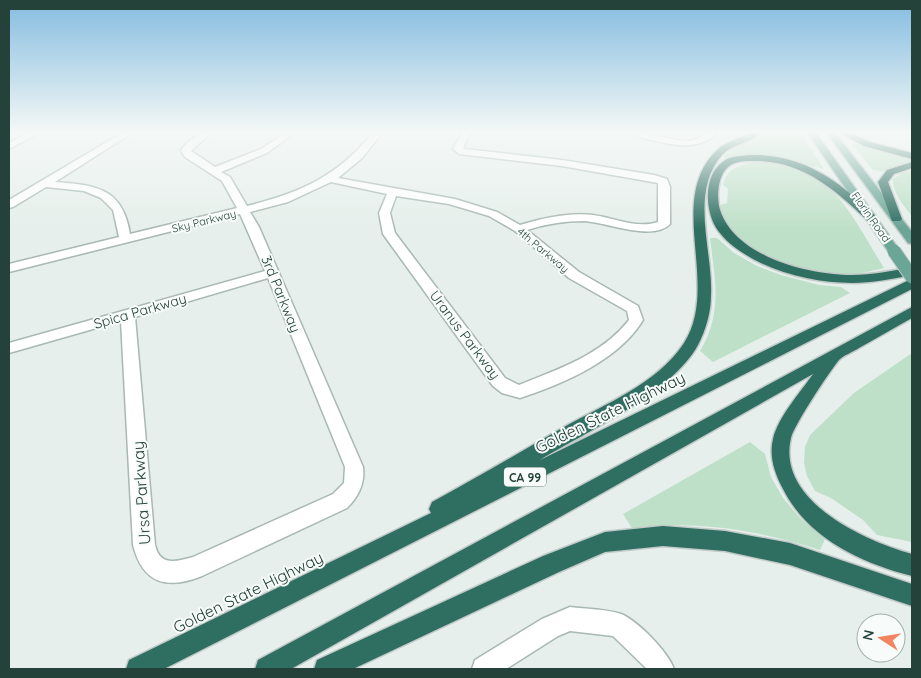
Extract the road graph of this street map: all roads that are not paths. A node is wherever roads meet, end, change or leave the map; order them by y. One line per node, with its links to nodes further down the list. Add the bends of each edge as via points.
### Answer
1 (77, 165): 14 (street)
2 (204, 165): 12 (street, 3rd Parkway)
3 (231, 165): 12 (street)
4 (348, 165): 13 (street, Sky Parkway)
5 (572, 165): 20 (street, via 663,181 664,224 633,227 575,218 540,222)
6 (709, 165): 35 (highway, via 701,182 699,202 706,290 704,316 692,343 670,370 638,393)
7 (726, 165): 24 (highway, via 716,179 712,196 715,216 736,243 751,252 785,268 816,276 872,278)
8 (792, 165): 18 (highway, via 822,175)
9 (834, 165): 18 (main road, Florin Road)
10 (855, 165): 19 (main road, Florin Road)
11 (912, 165): 19 (highway, via 886,174 883,182)
12 (214, 171): 17 (street, 3rd Parkway, via 229,182)
13 (330, 178): 15 (street, 4th Parkway); 17 (street, Sky Parkway, via 284,200)
14 (46, 184): 16 (street); 21 (street, via 85,189 106,197 118,210)
15 (393, 192): 20 (street, 4th Parkway, via 462,203 493,214); 28 (street, Uranus Parkway, via 384,212 389,234 499,382 508,388 520,392 604,352 629,332 636,320)
16 (9, 204)
17 (245, 211): 21 (street, Sky Parkway); 25 (street, 3rd Parkway)
18 (871, 218): 26 (main road, Florin Road, bridge)
19 (896, 219): 22 (main road, Florin Road)
20 (519, 229): 28 (street, 4th Parkway, via 574,275)
21 (125, 240): 23 (street, Sky Parkway)
22 (912, 240)
23 (9, 268)
24 (912, 271)
25 (272, 274): 30 (street, Spica Parkway); 33 (street, 3rd Parkway, via 354,467)
26 (912, 277)
27 (912, 284): 35 (highway, Golden State Highway / CA 99)
28 (633, 309)
29 (911, 313): 32 (highway)
30 (128, 314): 31 (street, Spica Parkway); 33 (street, Ursa Parkway, via 144,545 147,559 156,569 178,572 194,568 340,502)
31 (9, 348)
32 (836, 352): 34 (highway, via 784,432 779,453 784,469 792,490 808,511 838,534 864,550); 38 (highway)
33 (353, 486)
34 (912, 565)
35 (323, 577): 37 (highway, Golden State Highway / CA 99)
36 (912, 595): 39 (highway, via 790,554 725,541 663,536 605,542)
37 (138, 669)
38 (267, 669)
39 (326, 669)
40 (484, 669): 41 (street, via 550,627 570,619 618,625 651,654)
41 (662, 669)

